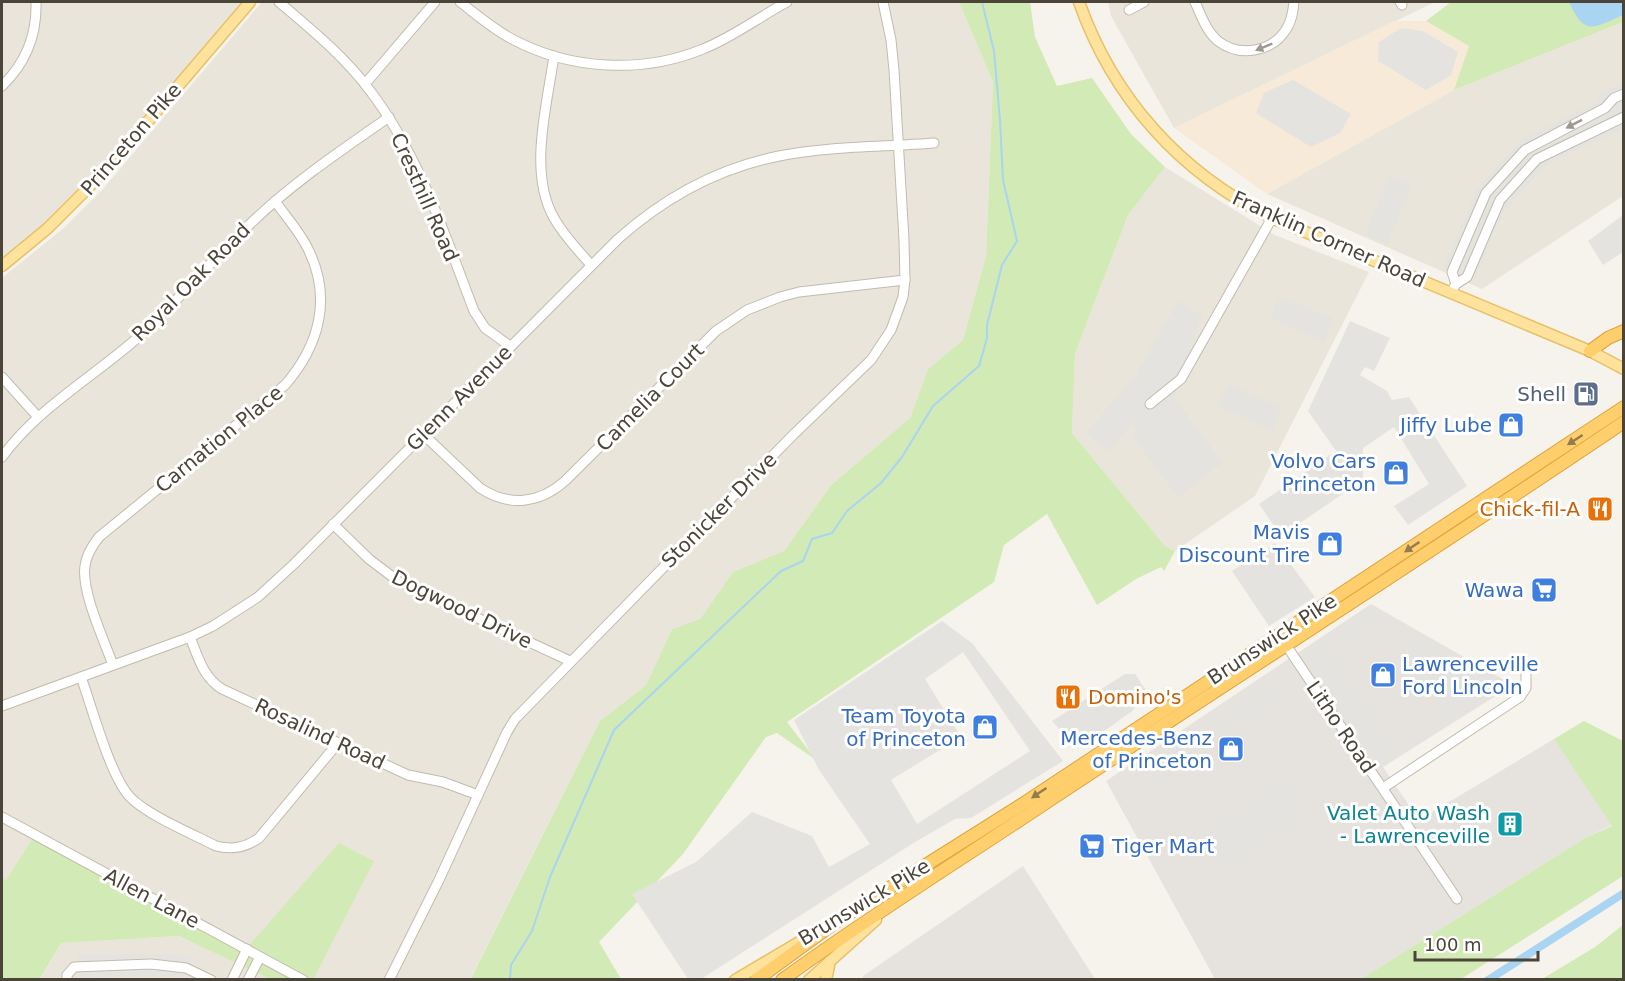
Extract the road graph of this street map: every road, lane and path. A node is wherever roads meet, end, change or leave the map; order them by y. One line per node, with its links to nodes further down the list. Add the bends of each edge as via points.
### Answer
1 (36, 2): 15 (street, via 31,44)
2 (249, 2): 34 (main road, Princeton Pike, via 108,168 48,228)
3 (279, 2): 14 (street, Cresthill Road, via 327,43)
4 (435, 2): 14 (street)
5 (460, 2): 13 (street, via 512,39)
6 (787, 2): 13 (street, via 721,41 685,56 618,65)
7 (883, 2): 23 (street, Stonicker Drive, via 891,40)
8 (1079, 2): 29 (main road, Franklin Corner Road, via 1106,63 1149,125 1204,177)
9 (1144, 2): 12 (street)
10 (1195, 2): 11 (street, one-way to 10, via 1290,22 1280,38 1264,48 1246,51 1219,42 1206,27)
11 (1294, 2)
12 (1129, 10)
13 (554, 56): 33 (street, via 540,158 542,188 561,230)
14 (365, 84): 18 (street, Cresthill Road)
15 (2, 86)
16 (1623, 94): 17 (street)
17 (1603, 109): 20 (street); 21 (street, one-way to 21)
18 (389, 117): 27 (street, Royal Oak Road); 39 (street, Cresthill Road, via 423,180 474,311 485,328)
19 (1623, 117): 20 (street)
20 (1608, 124): 24 (street)
21 (1556, 134): 24 (street); 25 (street, via 1524,150)
22 (934, 143): 23 (street, Glenn Avenue)
23 (899, 146): 33 (street, Glenn Avenue, via 800,153 727,171 659,206); 35 (street, Stonicker Drive)
24 (1561, 147): 26 (street, via 1537,159)
25 (1494, 184): 26 (street); 28 (street)
26 (1506, 191): 30 (street)
27 (274, 201): 45 (street, Royal Oak Road, via 134,340); 53 (street, Carnation Place, via 302,238 318,277 320,302 314,340 299,369 285,385 92,545 85,564 85,585)
28 (1477, 214): 30 (street); 31 (street)
29 (1272, 218): 37 (main road, Franklin Corner Road); 43 (street, via 1181,379)
30 (1491, 221): 32 (street)
31 (1463, 246): 32 (street); 36 (street, via 1452,272)
32 (1478, 252): 36 (street, via 1467,277)
33 (591, 265): 39 (street, Glenn Avenue)
34 (2, 266)
35 (905, 280): 47 (street, Camelia Court, via 799,292 747,310 717,331 565,481 534,500 510,501 489,494); 52 (street, Stonicker Drive, via 891,330 871,360)
36 (1456, 284): 37 (street)
37 (1451, 294): 40 (main road, Franklin Corner Road)
38 (1623, 331): 40 (highway)
39 (510, 346): 47 (street, Glenn Avenue)
40 (1590, 351): 41 (main road, Franklin Corner Road)
41 (1623, 369)
42 (2, 377): 45 (street)
43 (1150, 404)
44 (1623, 408): 63 (highway, Brunswick Pike, one-way to 63, via 1018,807)
45 (38, 417): 48 (street, Royal Oak Road)
46 (1623, 422): 51 (highway, Brunswick Pike)
47 (423, 434): 49 (street, Glenn Avenue)
48 (2, 457)
49 (333, 524): 50 (street, Glenn Avenue, via 258,597); 52 (street, Dogwood Drive, via 369,560 398,581)
50 (190, 637): 53 (street, Glenn Avenue); 57 (street, Rosalind Road, via 203,671 215,685)
51 (1286, 645): 58 (street, Litho Road); 62 (highway, Brunswick Pike)
52 (570, 661): 59 (street, Stonicker Drive, via 515,718)
53 (113, 665): 55 (street, Glenn Avenue)
54 (1526, 667): 58 (street, via 1526,688 1520,697)
55 (81, 677): 56 (street, Glenn Avenue); 57 (street, via 123,788 149,811 216,846 242,847 258,838)
56 (2, 706)
57 (338, 743): 59 (street, Rosalind Road, via 408,775)
58 (1383, 788): 61 (street, Litho Road)
59 (478, 795): 72 (street, Stonicker Drive)
60 (2, 817): 64 (street, Allen Lane)
61 (1457, 899)
62 (895, 903): 66 (main road, Brunswick Pike); 75 (highway)
63 (840, 919): 73 (main road, Brunswick Pike); 74 (highway)
64 (247, 950): 65 (street, Allen Lane); 69 (street)
65 (260, 957): 70 (street); 71 (street, Allen Lane)
66 (830, 961): 76 (main road, Brunswick Pike); 77 (main road)
67 (67, 980): 68 (street, via 74,967 150,964 186,968)
68 (211, 980)
69 (232, 980)
70 (248, 980)
71 (303, 980)
72 (389, 980)
73 (735, 980)
74 (756, 980)
75 (782, 980)
76 (809, 980)
77 (826, 980)

